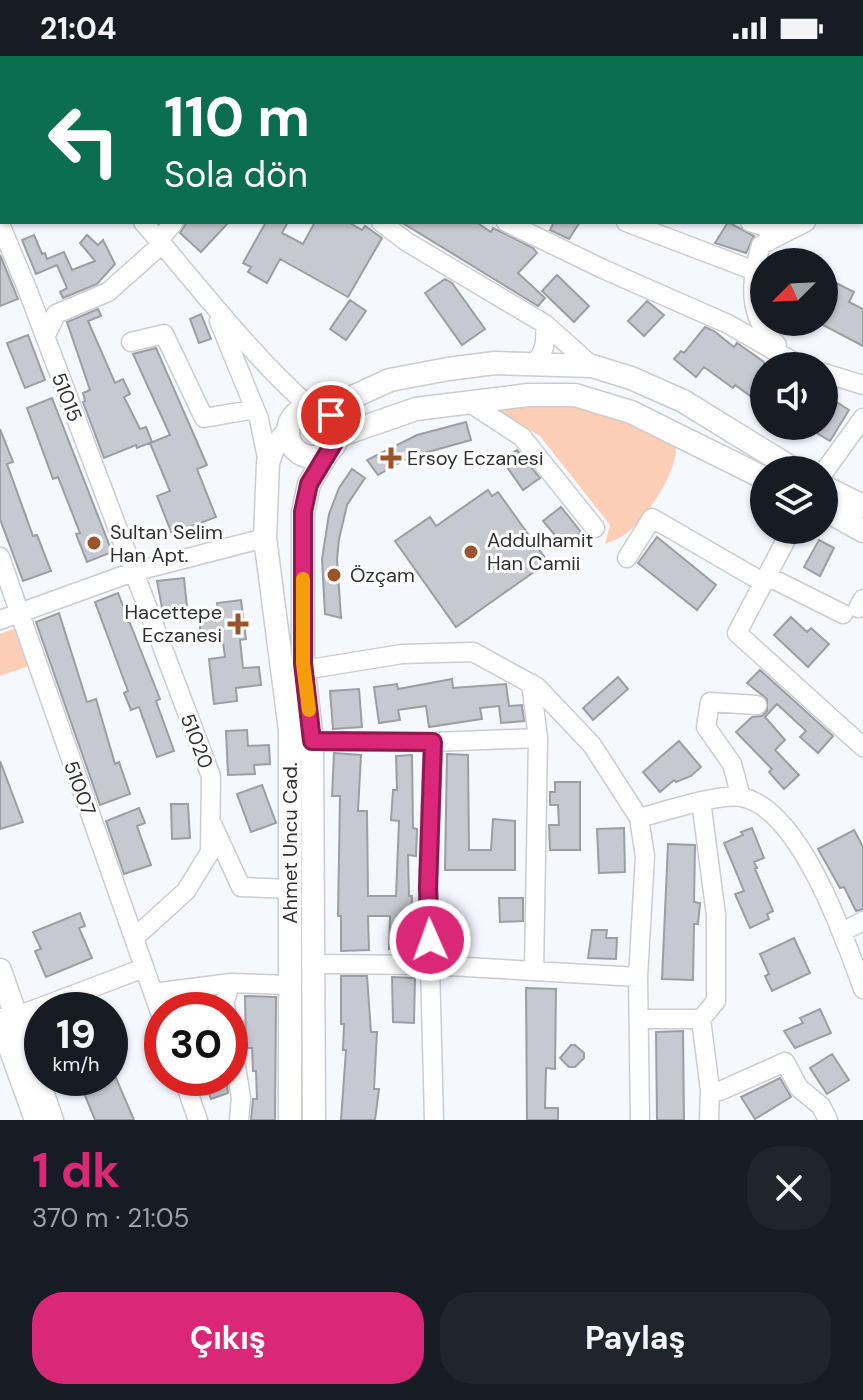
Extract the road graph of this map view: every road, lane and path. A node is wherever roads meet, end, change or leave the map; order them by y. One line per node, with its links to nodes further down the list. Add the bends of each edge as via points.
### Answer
1 (0, 224): 16 (street, 51015)
2 (145, 224): 10 (street)
3 (173, 224): 10 (street)
4 (384, 224): 14 (street)
5 (510, 224): 18 (street, via 728,324)
6 (631, 224): 12 (street)
7 (756, 224): 9 (street)
8 (802, 224): 9 (street)
9 (784, 233): 11 (street)
10 (160, 242): 13 (street); 16 (street, via 108,292 56,314)
11 (760, 248)
12 (750, 269)
13 (216, 311): 25 (street, via 286,386); 26 (street)
14 (545, 324): 20 (street, via 546,342); 21 (street)
15 (767, 336): 19 (street)
16 (45, 337): 43 (street, 51015)
17 (131, 342): 26 (street, via 164,334 204,418)
18 (776, 352)
19 (784, 352)
20 (534, 363): 21 (main road); 25 (main road, via 495,363 390,380)
21 (592, 366): 30 (main road, via 683,401)
22 (838, 377): 23 (street)
23 (863, 385)
24 (467, 401): 29 (main road, via 416,409); 33 (main road, via 575,395 631,412); 37 (street, via 522,437)
25 (317, 408): 28 (main road, via 293,418); 29 (main road, via 336,422)
26 (255, 409): 32 (street)
27 (863, 418): 31 (street)
28 (288, 432): 29 (main road, via 303,455 318,457); 32 (main road)
29 (333, 444): 48 (main road, Ahmet Uncu Cad., via 309,484 303,512)
30 (772, 456)
31 (836, 456)
32 (268, 463): 39 (main road, Ahmet Uncu Cad.)
33 (750, 471)
34 (838, 494): 35 (main road)
35 (863, 506)
36 (838, 517): 38 (main road)
37 (595, 528)
38 (863, 531)
39 (265, 538): 43 (street); 61 (main road, Ahmet Uncu Cad., via 290,730)
40 (784, 544): 44 (street)
41 (0, 557): 46 (street, 51007)
42 (627, 558): 44 (street, via 652,518)
43 (133, 572): 46 (street); 58 (street, 51020, via 211,776)
44 (765, 580): 45 (street); 54 (street, via 737,633)
45 (855, 607)
46 (19, 613): 47 (street); 64 (street, 51007)
47 (0, 620)
48 (304, 670): 49 (street, via 402,654 473,652); 52 (main road, Ahmet Uncu Cad.)
49 (531, 683): 51 (street); 57 (street, via 592,745)
50 (757, 705): 55 (street, via 710,702 706,727 732,764)
51 (538, 738): 53 (street); 70 (street)
52 (312, 741): 53 (street); 66 (main road, Ahmet Uncu Cad.)
53 (433, 742): 67 (street)
54 (863, 747)
55 (741, 797): 56 (street); 63 (street, via 771,811 807,859)
56 (701, 801): 57 (street); 81 (street, via 716,915 716,1001)
57 (639, 818): 71 (street, via 645,856)
58 (210, 820): 59 (street); 60 (street, 51020, via 210,852)
59 (226, 854): 60 (street); 61 (street, via 241,887)
60 (203, 862): 64 (street, 51020, via 186,891)
61 (291, 889): 73 (main road, Ahmet Uncu Cad.)
62 (863, 921): 63 (street)
63 (842, 932): 74 (street)
64 (134, 938): 68 (street, 51007)
65 (0, 954): 79 (main road)
66 (315, 964): 67 (street); 95 (main road, Ahmet Uncu Cad.)
67 (431, 965): 70 (street); 96 (street)
68 (144, 968): 75 (street); 76 (street, 51007)
69 (0, 970): 90 (main road)
70 (534, 971): 71 (street)
71 (638, 977): 80 (street)
72 (231, 983): 73 (street); 77 (street); 78 (street)
73 (288, 985): 94 (main road, Ahmet Uncu Cad.)
74 (863, 989)
75 (81, 992)
76 (153, 992)
77 (161, 992)
78 (228, 992)
79 (24, 1011)
80 (639, 1019): 81 (street); 97 (street)
81 (701, 1019): 84 (street)
82 (0, 1020): 89 (main road)
83 (0, 1064): 88 (main road)
84 (710, 1090): 98 (street); 99 (street, via 720,1091 785,1062 799,1088 821,1106)
85 (56, 1096): 91 (main road)
86 (189, 1096): 92 (street)
87 (241, 1096): 93 (street)
88 (20, 1120)
89 (36, 1120)
90 (52, 1120)
91 (65, 1120)
92 (198, 1120)
93 (239, 1120)
94 (290, 1120)
95 (314, 1120)
96 (434, 1120)
97 (640, 1120)
98 (709, 1120)
99 (828, 1120)

